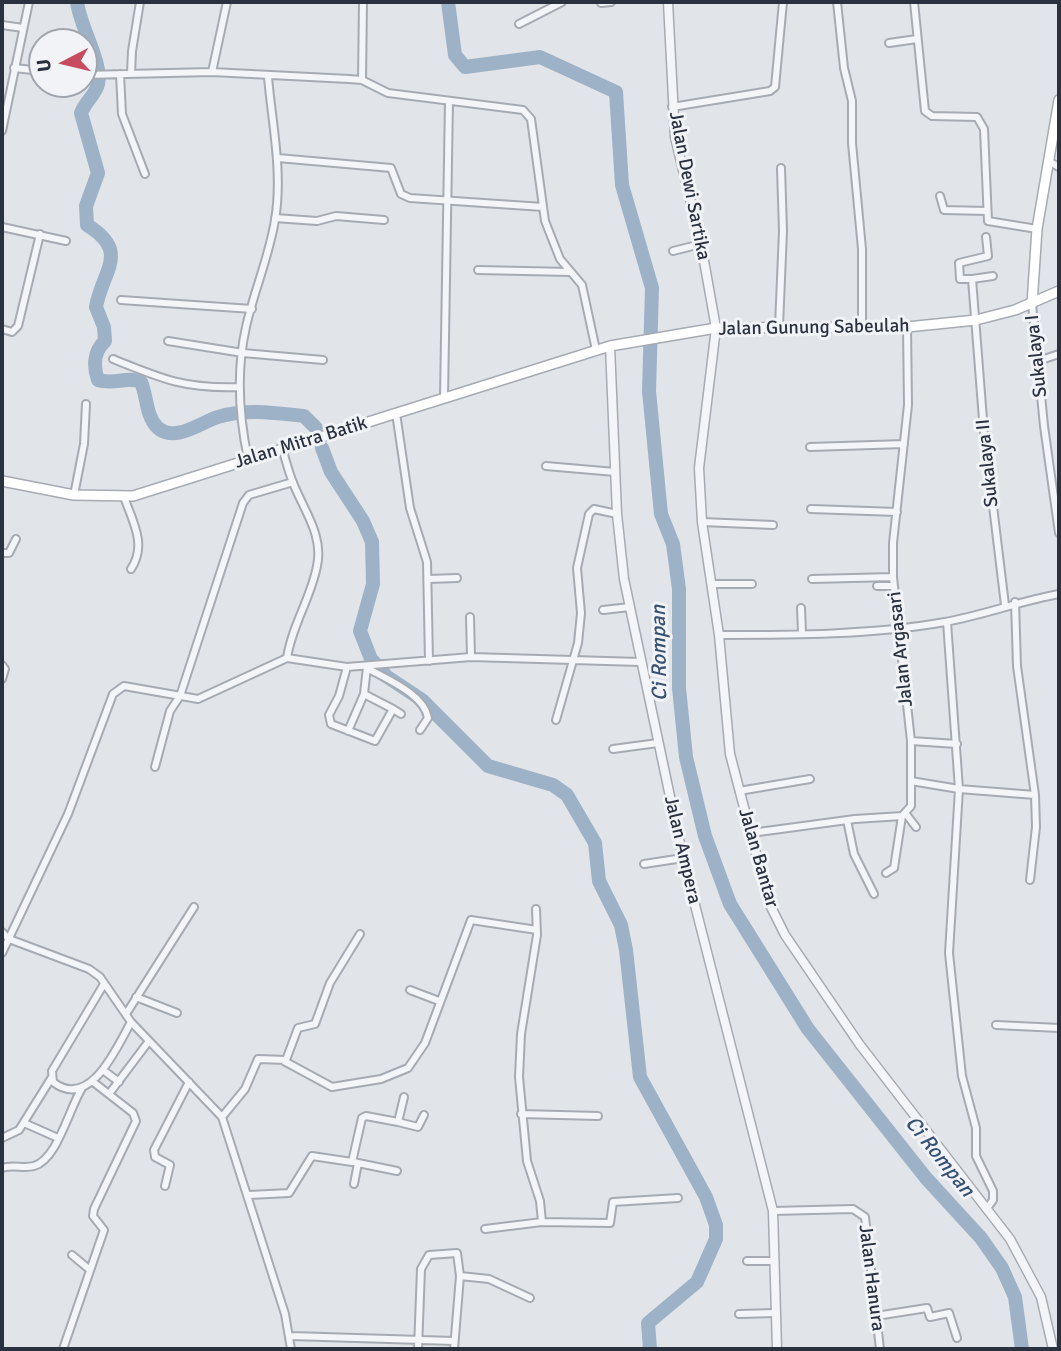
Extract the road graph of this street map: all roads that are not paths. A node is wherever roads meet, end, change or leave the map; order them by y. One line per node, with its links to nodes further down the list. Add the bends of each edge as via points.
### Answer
1 (29, 2): 14 (street)
2 (141, 2): 22 (street)
3 (227, 2): 19 (street)
4 (363, 2): 24 (street)
5 (562, 2): 12 (street)
6 (611, 2): 11 (street)
7 (668, 2): 27 (street, Jalan Dewi Sartika)
8 (783, 2): 27 (street, via 773,89)
9 (837, 2): 57 (street, via 852,99)
10 (914, 2): 15 (street)
11 (601, 3)
12 (519, 24)
13 (2, 25): 14 (street)
14 (23, 28): 17 (street)
15 (918, 39): 16 (street); 37 (street, via 923,107 928,114 977,117 983,124)
16 (889, 43)
17 (14, 68): 18 (street); 28 (street)
18 (28, 70)
19 (212, 72): 22 (street); 23 (street)
20 (98, 74): 21 (street)
21 (120, 74): 22 (street); 33 (street, via 122,114)
22 (131, 74)
23 (268, 77): 24 (street); 29 (street)
24 (362, 80): 26 (street, via 388,93)
25 (1059, 100): 30 (main road)
26 (449, 101): 35 (street); 36 (street, via 518,108 528,114)
27 (672, 107): 45 (street, Jalan Dewi Sartika)
28 (2, 131)
29 (278, 158): 35 (street, via 391,168 405,197); 38 (street)
30 (1048, 161): 31 (street); 41 (main road)
31 (1059, 167)
32 (781, 168): 56 (street)
33 (145, 174)
34 (940, 196): 37 (street, via 944,210)
35 (447, 200): 36 (street); 70 (street)
36 (543, 207): 48 (street, via 558,253)
37 (987, 211): 41 (street, via 992,223)
38 (275, 218): 39 (street); 54 (street)
39 (384, 220)
40 (2, 227): 42 (street)
41 (1037, 229): 53 (main road)
42 (40, 234): 44 (street); 60 (street, via 18,326 12,332)
43 (986, 237): 50 (street, Sukalaya II, via 988,256 959,261 960,279)
44 (66, 240)
45 (701, 244): 46 (street); 59 (street, Jalan Dewi Sartika)
46 (673, 251)
47 (478, 270): 48 (street)
48 (570, 272): 63 (street, via 582,285)
49 (993, 276): 50 (street)
50 (972, 279): 55 (street, Sukalaya II)
51 (1059, 290): 53 (main road, Jalan Gunung Sabeulah)
52 (121, 300): 54 (street)
53 (1032, 304): 55 (main road, Jalan Gunung Sabeulah); 68 (street, Sukalaya I)
54 (252, 309): 64 (street)
55 (976, 320): 58 (main road, Jalan Gunung Sabeulah); 102 (street, Sukalaya II)
56 (779, 326): 57 (main road, Jalan Gunung Sabeulah); 59 (main road, Jalan Gunung Sabeulah)
57 (862, 327): 58 (main road, Jalan Gunung Sabeulah)
58 (907, 327): 73 (street, Jalan Argasari)
59 (716, 328): 62 (main road, Jalan Gunung Sabeulah); 86 (street, Jalan Bantar, via 699,468)
60 (2, 329)
61 (168, 341): 64 (street)
62 (610, 346): 63 (main road, Jalan Gunung Sabeulah); 78 (street, Jalan Ampera)
63 (596, 350): 70 (main road, Jalan Mitra Batik)
64 (243, 353): 67 (street); 69 (street)
65 (1059, 354): 68 (street)
66 (113, 359): 69 (street, via 172,383)
67 (323, 360)
68 (1038, 361): 88 (street, Sukalaya I)
69 (240, 387): 76 (street, via 240,419)
70 (444, 397): 72 (main road, Jalan Mitra Batik)
71 (86, 404): 81 (street)
72 (396, 412): 75 (main road, Jalan Mitra Batik); 94 (street, via 410,508)
73 (904, 444): 74 (street); 84 (street, Jalan Argasari)
74 (810, 447)
75 (282, 449): 76 (main road, Jalan Mitra Batik); 80 (street)
76 (248, 459): 82 (main road, Jalan Mitra Batik)
77 (546, 466): 78 (street)
78 (615, 472): 85 (street, Jalan Ampera)
79 (2, 481): 81 (main road, Jalan Mitra Batik)
80 (293, 482): 112 (street, via 311,520 318,553); 121 (street, via 245,498)
81 (74, 495): 82 (main road, Jalan Mitra Batik)
82 (124, 497): 91 (street, via 139,543)
83 (811, 509): 84 (street)
84 (897, 512): 92 (street, Jalan Argasari)
85 (617, 514): 103 (street, Jalan Ampera); 114 (street, via 594,509 589,514 577,568 581,613)
86 (702, 522): 87 (street); 96 (street, Jalan Bantar)
87 (773, 525)
88 (1059, 533)
89 (16, 540): 90 (street, via 9,553)
90 (2, 553)
91 (131, 569)
92 (893, 577): 95 (street); 99 (street, Jalan Argasari)
93 (457, 578): 94 (street)
94 (429, 579): 113 (street)
95 (812, 579)
96 (710, 584): 97 (street); 110 (street, Jalan Bantar)
97 (752, 584)
98 (877, 586): 99 (street)
99 (893, 586): 108 (street, Jalan Argasari)
100 (1059, 594): 101 (street)
101 (1015, 602): 102 (street); 136 (street, via 1017,666)
102 (1005, 605): 107 (street)
103 (629, 607): 105 (street); 115 (street, Jalan Ampera)
104 (801, 608): 109 (street)
105 (603, 610)
106 (470, 617): 111 (street)
107 (947, 622): 108 (street); 129 (street)
108 (900, 627): 109 (street); 127 (street, Jalan Argasari)
109 (802, 632): 110 (street)
110 (719, 635): 135 (street, Jalan Bantar, via 730,754)
111 (471, 657): 113 (street); 114 (street)
112 (287, 658): 118 (street); 121 (street, via 202,698)
113 (429, 661): 117 (street)
114 (572, 662): 115 (street); 124 (street)
115 (640, 662): 128 (street, Jalan Ampera)
116 (2, 665): 119 (street)
117 (369, 665): 118 (street); 120 (street); 125 (street, via 411,694 428,713)
118 (346, 667): 126 (street, via 329,715 331,724)
119 (2, 679)
120 (364, 694): 122 (street); 126 (street)
121 (180, 696): 131 (street, via 170,710); 151 (street, via 133,686 113,694 68,814)
122 (393, 709): 123 (street); 126 (street, via 377,740)
123 (401, 714)
124 (556, 720)
125 (420, 730)
126 (348, 731)
127 (911, 741): 129 (street); 133 (street, Jalan Argasari)
128 (658, 743): 130 (street); 141 (street, Jalan Ampera)
129 (957, 744): 134 (street)
130 (613, 749)
131 (155, 767)
132 (810, 779): 135 (street)
133 (911, 781): 134 (street); 137 (street, Jalan Argasari, via 911,806)
134 (959, 789): 136 (street); 187 (street, via 948,953 962,1076 976,1128 976,1156 993,1191)
135 (739, 790): 140 (street, Jalan Bantar)
136 (1035, 795): 144 (street)
137 (904, 815): 138 (street); 139 (street); 143 (street, Jalan Argasari, via 894,868)
138 (847, 820): 140 (street); 145 (street, via 854,854)
139 (916, 827)
140 (751, 832): 187 (street, Jalan Bantar, via 769,903 785,935 860,1045)
141 (683, 858): 142 (street); 188 (street, Jalan Ampera)
142 (644, 864)
143 (886, 873)
144 (1030, 880)
145 (874, 894)
146 (194, 907): 155 (street)
147 (536, 909): 148 (street)
148 (537, 930): 156 (street, via 471,920); 172 (street, via 521,1034)
149 (2, 932): 151 (street)
150 (360, 934): 163 (street, via 331,983 315,1024 298,1028)
151 (9, 939): 152 (street); 153 (street, via 89,969)
152 (2, 953)
153 (104, 984): 158 (street); 165 (street)
154 (410, 990): 156 (street)
155 (136, 997): 157 (street); 158 (street)
156 (439, 1001): 163 (street, via 415,1059 408,1068 390,1075 332,1087)
157 (177, 1013)
158 (126, 1014): 159 (street)
159 (131, 1022): 162 (street); 164 (street)
160 (996, 1025): 161 (street)
161 (1059, 1028)
162 (149, 1041): 167 (street); 168 (street)
163 (284, 1061): 175 (street, via 258,1059 240,1096)
164 (103, 1070): 166 (street); 167 (street)
165 (52, 1077): 169 (street, via 64,1089); 177 (street)
166 (92, 1081): 169 (street); 170 (street)
167 (119, 1082): 170 (street)
168 (190, 1082): 175 (street); 184 (street, via 155,1146 155,1157 170,1165)
169 (83, 1087): 179 (street)
170 (109, 1094): 194 (street, via 134,1113 136,1121 93,1209 104,1230)
171 (404, 1097): 176 (street)
172 (521, 1114): 174 (street); 189 (street)
173 (424, 1115): 176 (street, via 418,1127)
174 (598, 1116)
175 (222, 1117): 185 (street)
176 (398, 1122): 180 (street, via 362,1118)
177 (24, 1123): 178 (street); 179 (street)
178 (2, 1138)
179 (58, 1138): 181 (street, via 43,1163)
180 (355, 1162): 182 (street); 183 (street); 185 (street, via 313,1155 289,1193)
181 (2, 1168)
182 (397, 1171)
183 (354, 1184)
184 (165, 1186)
185 (249, 1195): 200 (street)
186 (678, 1198): 189 (street, via 613,1202 610,1223)
187 (988, 1207): 208 (street, Jalan Bantar, via 1034,1283)
188 (773, 1211): 193 (street, Jalan Ampera); 199 (street, Jalan Hanura, via 860,1212 868,1229)
189 (542, 1222): 190 (street)
190 (485, 1229)
191 (72, 1255): 194 (street)
192 (747, 1261): 193 (street)
193 (775, 1261): 197 (street, Jalan Ampera)
194 (90, 1270): 204 (street)
195 (460, 1276): 196 (street, via 489,1279); 202 (street); 203 (street, via 457,1253 425,1257)
196 (530, 1298)
197 (776, 1313): 198 (street); 206 (street, Jalan Ampera)
198 (739, 1314)
199 (876, 1316): 201 (street, via 927,1308 931,1317 949,1313); 207 (street, Jalan Hanura)
200 (291, 1336): 203 (street); 205 (street)
201 (957, 1338)
202 (454, 1345): 203 (street)
203 (418, 1346)
204 (63, 1349)
205 (291, 1349)
206 (777, 1349)
207 (880, 1349)
208 (1054, 1349)

